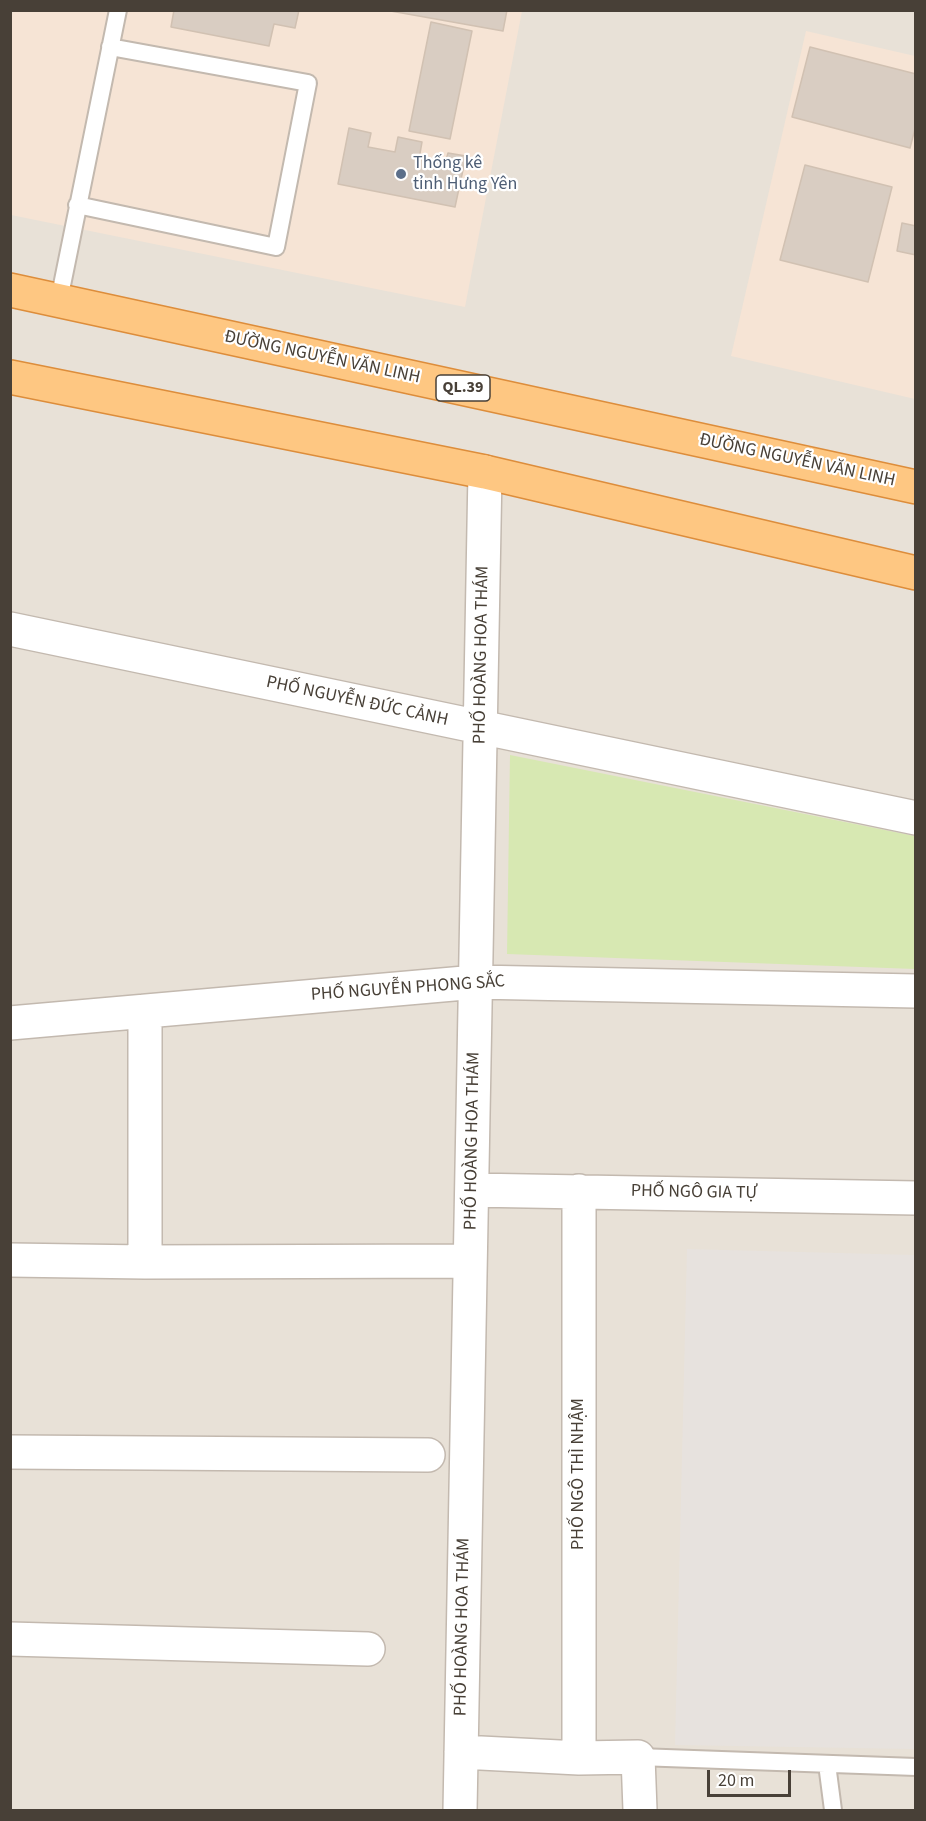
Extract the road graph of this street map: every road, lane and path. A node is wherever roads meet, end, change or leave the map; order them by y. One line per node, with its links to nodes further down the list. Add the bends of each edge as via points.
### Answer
1 (118, 10): 2 (lane)
2 (110, 47): 3 (lane); 3 (lane, via 308,83 276,247)
3 (77, 205): 5 (lane)
4 (10, 290): 5 (highway, ĐƯỜNG NGUYỄN VĂN LINH / QL.39)
5 (59, 300): 8 (highway, ĐƯỜNG NGUYỄN VĂN LINH / QL.39)
6 (10, 377): 7 (highway)
7 (485, 472): 9 (highway); 11 (street, PHỐ HOÀNG HOA THÁM)
8 (915, 487)
9 (915, 573)
10 (10, 629): 11 (street, PHỐ NGUYỄN ĐỨC CẢNH)
11 (480, 728): 12 (street, PHỐ NGUYỄN ĐỨC CẢNH); 13 (street, PHỐ HOÀNG HOA THÁM)
12 (915, 818)
13 (476, 982): 14 (street, PHỐ NGUYỄN PHONG SẮC); 15 (street, PHỐ NGUYỄN PHONG SẮC); 17 (street, PHỐ HOÀNG HOA THÁM)
14 (915, 991)
15 (145, 1011): 16 (street, PHỐ NGUYỄN PHONG SẮC); 22 (street)
16 (10, 1023)
17 (471, 1190): 18 (street, PHỐ NGÔ GIA TỰ); 21 (street, PHỐ HOÀNG HOA THÁM)
18 (579, 1191): 19 (street, PHỐ NGÔ GIA TỰ); 29 (street, PHỐ NGÔ THÌ NHẬM)
19 (915, 1198)
20 (10, 1260): 22 (street)
21 (470, 1261): 22 (street); 27 (street, PHỐ HOÀNG HOA THÁM)
22 (146, 1262)
23 (10, 1452): 24 (street)
24 (428, 1455)
25 (10, 1640): 26 (street)
26 (368, 1649)
27 (461, 1752): 29 (street); 32 (street, PHỐ HOÀNG HOA THÁM)
28 (638, 1757): 29 (street); 30 (lane); 33 (street)
29 (579, 1758)
30 (827, 1764): 31 (lane); 34 (lane)
31 (915, 1767)
32 (460, 1810)
33 (640, 1810)
34 (832, 1810)

